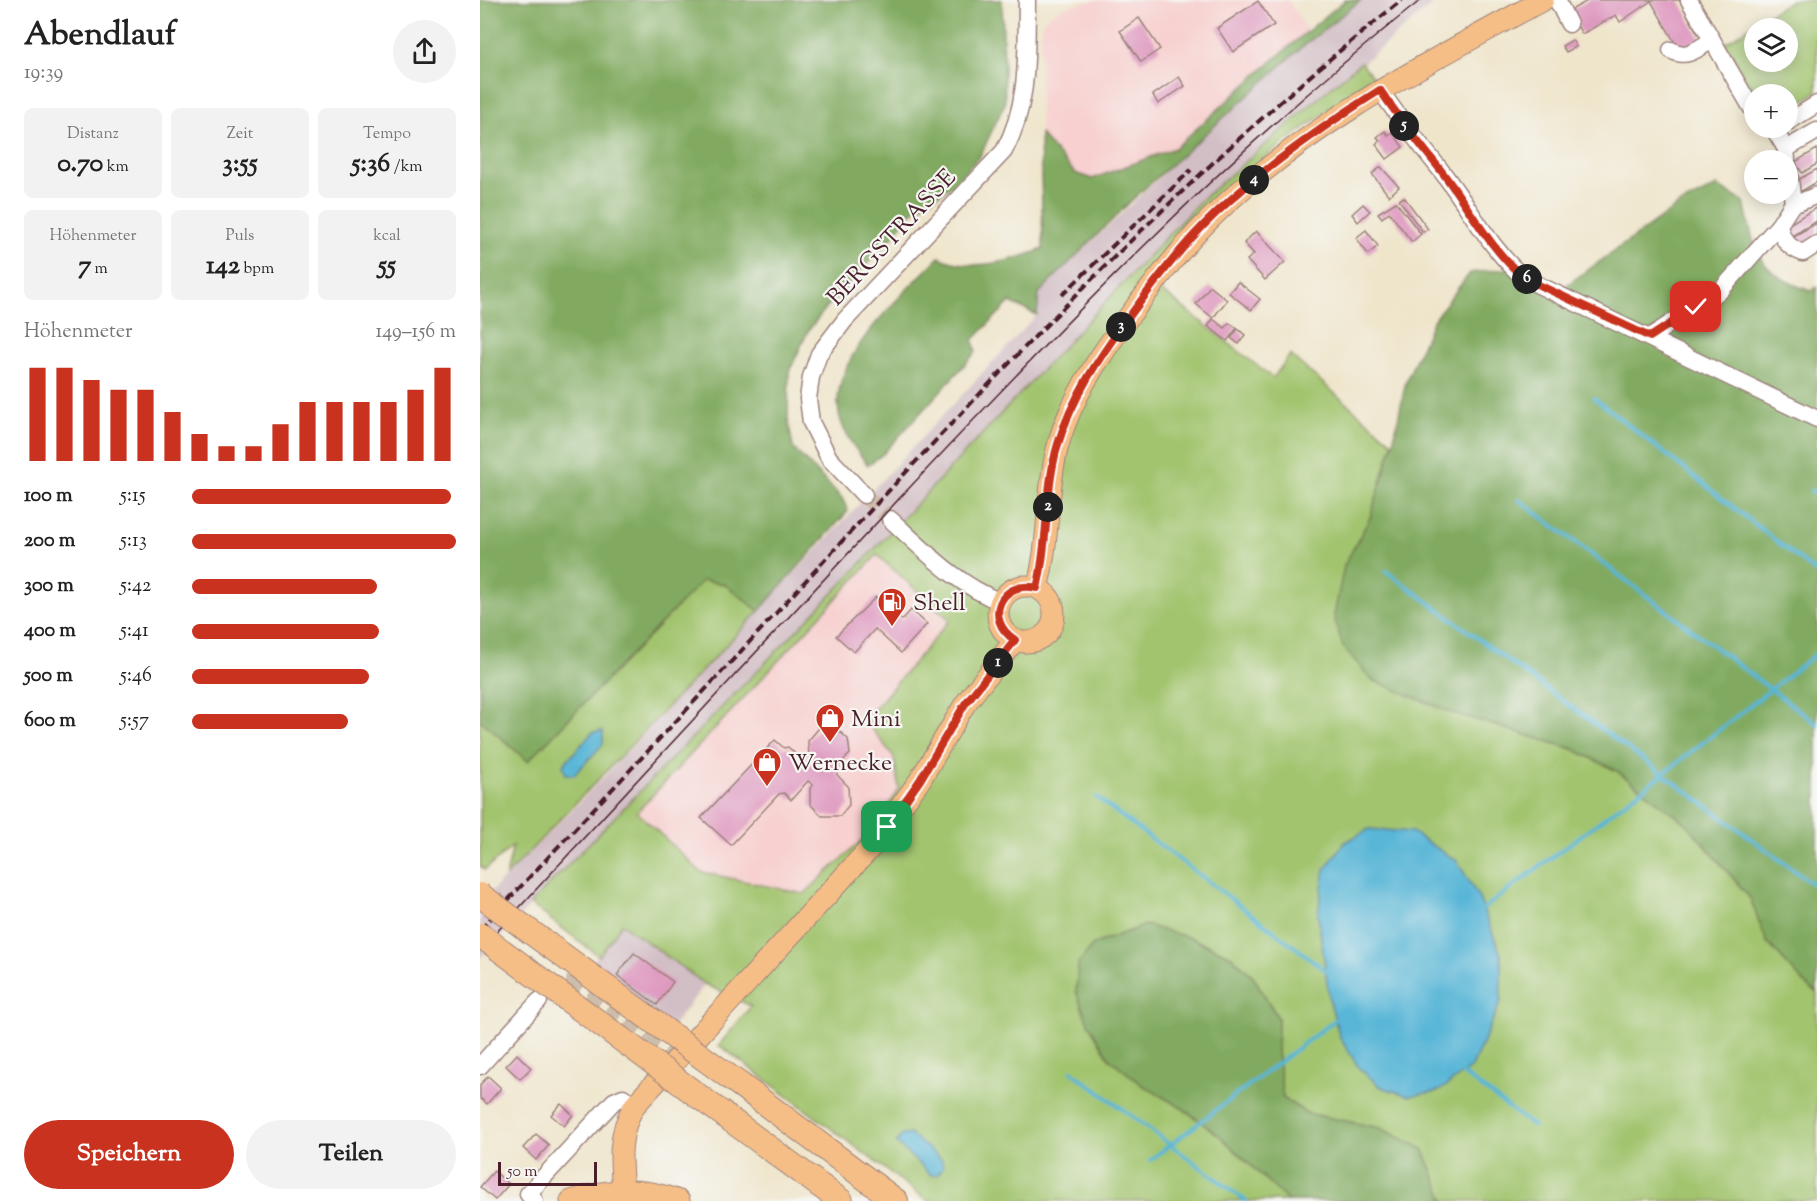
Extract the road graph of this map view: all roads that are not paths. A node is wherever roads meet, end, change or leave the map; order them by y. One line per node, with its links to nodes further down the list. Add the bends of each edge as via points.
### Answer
1 (1027, 0): 21 (street, BERGSTRASSE, via 1026,86 1015,131 1004,151 845,320 819,354 811,377 811,422 829,458)
2 (1543, 0): 8 (main road)
3 (1557, 0): 5 (street)
4 (1689, 0): 6 (street)
5 (1569, 24)
6 (1712, 40): 7 (street, via 1689,54); 9 (street)
7 (1671, 50)
8 (1380, 90): 19 (street, via 1508,264 1524,278); 23 (main road, via 1271,166 1215,213 1164,270 1101,355 1074,403 1057,446)
9 (1744, 95)
10 (1817, 104): 11 (street)
11 (1798, 115)
12 (1817, 131): 13 (street)
13 (1796, 150)
14 (1817, 195): 15 (street)
15 (1798, 203)
16 (1792, 204): 17 (street)
17 (1779, 225): 18 (street, via 1785,242 1793,250 1803,253); 19 (street, via 1721,290)
18 (1817, 244)
19 (1650, 337): 20 (street)
20 (1817, 419)
21 (864, 495)
22 (890, 519): 24 (street, via 962,583)
23 (1037, 588): 24 (main road, via 1020,586); 25 (main road, via 1053,605 1050,629 1030,642)
24 (1001, 602): 25 (main road, via 998,619 1007,635)
25 (1015, 640): 30 (main road, via 965,704 887,827 784,953)
26 (480, 895): 36 (highway, bridge)
27 (480, 935): 35 (highway, bridge)
28 (539, 1001): 29 (street)
29 (480, 1066)
30 (634, 1106): 31 (main road, via 620,1143); 32 (street, via 623,1097 614,1101)
31 (623, 1190): 33 (main road); 34 (main road, via 651,1192)
32 (531, 1197)
33 (571, 1201)
34 (679, 1201)
35 (840, 1201)
36 (896, 1201)

